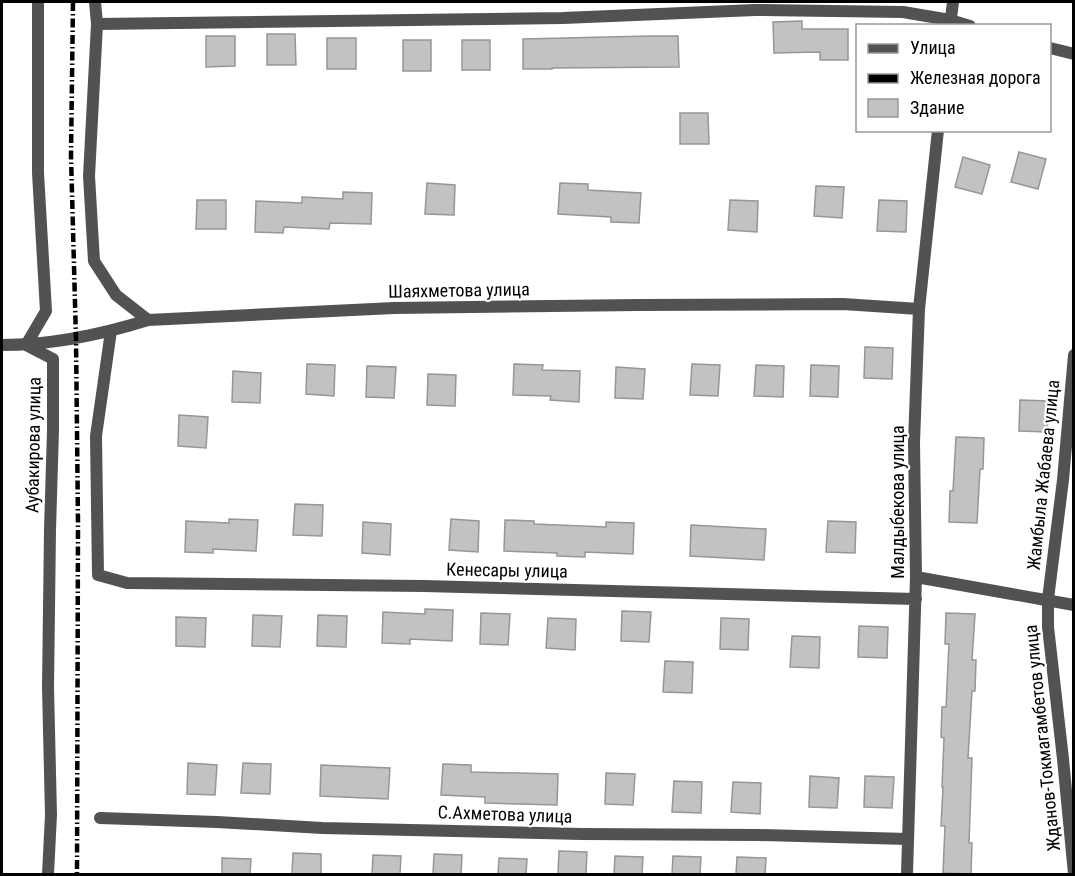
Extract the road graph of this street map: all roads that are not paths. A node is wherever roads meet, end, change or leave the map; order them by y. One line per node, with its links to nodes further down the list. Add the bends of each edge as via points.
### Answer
1 (38, 2): 13 (street, via 38,173 46,311)
2 (95, 2): 5 (street)
3 (953, 2): 4 (street)
4 (950, 23): 5 (street, via 903,12 755,10 563,18)
5 (96, 24): 10 (street, via 89,176 94,261 116,295)
6 (1051, 48): 7 (street)
7 (1074, 54)
8 (938, 132): 9 (street, Малдыбекова улица)
9 (919, 309): 10 (street, Шаяхметова улица, via 843,304 394,308); 15 (street, Малдыбекова улица, via 914,442)
10 (148, 320): 11 (street, Шаяхметова улица)
11 (111, 331): 13 (street, Шаяхметова улица); 16 (street, Кенесары улица, via 96,436 98,575 127,583 424,586)
12 (2, 345): 13 (street, Шаяхметова улица)
13 (26, 345): 21 (street, Аубакирова улица, via 53,359)
14 (1074, 355): 17 (street, Жамбыла Жабаева улица)
15 (916, 577): 16 (street, Малдыбекова улица); 17 (street)
16 (916, 599): 20 (street, Малдыбекова улица)
17 (1048, 599): 18 (street); 23 (street, Жданов-Токмагамбетов улица)
18 (1074, 605)
19 (100, 818): 20 (street, С.Ахметова улица, via 322,828)
20 (908, 839): 22 (street, Малдыбекова улица)
21 (48, 874)
22 (908, 874)
23 (1074, 874)

